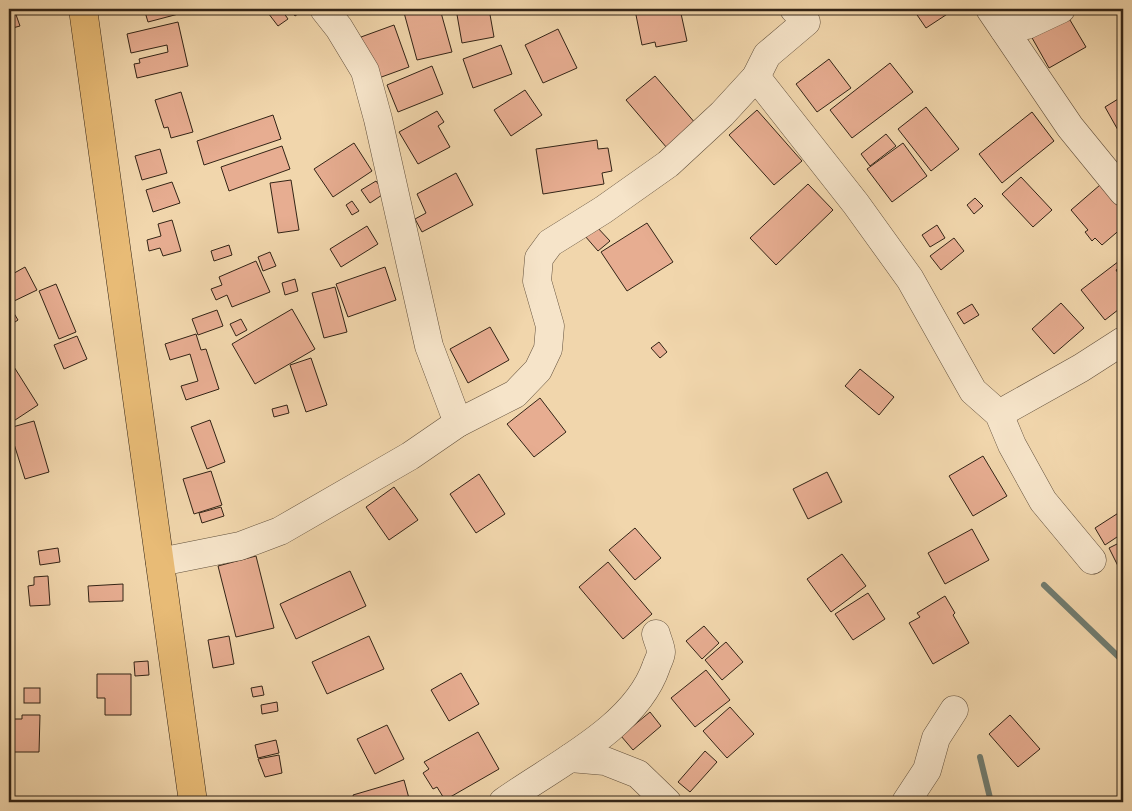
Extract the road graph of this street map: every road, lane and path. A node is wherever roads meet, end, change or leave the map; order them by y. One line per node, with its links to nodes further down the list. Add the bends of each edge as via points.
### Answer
1 (83, 9): 12 (main road)
2 (324, 9): 10 (street, via 365,71 429,346)
3 (1061, 9): 5 (street, via 1027,25)
4 (808, 13): 6 (street, via 767,55)
5 (997, 19): 7 (street, via 1070,127)
6 (756, 77): 9 (street, via 856,204 910,279 973,391); 10 (street, via 668,164 550,243 539,258 537,281 550,326 548,349 538,370 515,394)
7 (1123, 192)
8 (1123, 340): 9 (street, via 1081,368)
9 (999, 414): 11 (street, via 1043,501)
10 (458, 423): 12 (street, via 410,456 280,532 240,546)
11 (1092, 560)
12 (160, 562): 16 (main road)
13 (656, 634): 15 (street, via 661,652 644,692 618,722)
14 (954, 710): 19 (street, via 936,738 927,770)
15 (570, 758): 17 (street); 18 (street, via 605,761 638,774)
16 (193, 802)
17 (503, 802)
18 (667, 802)
19 (906, 802)

